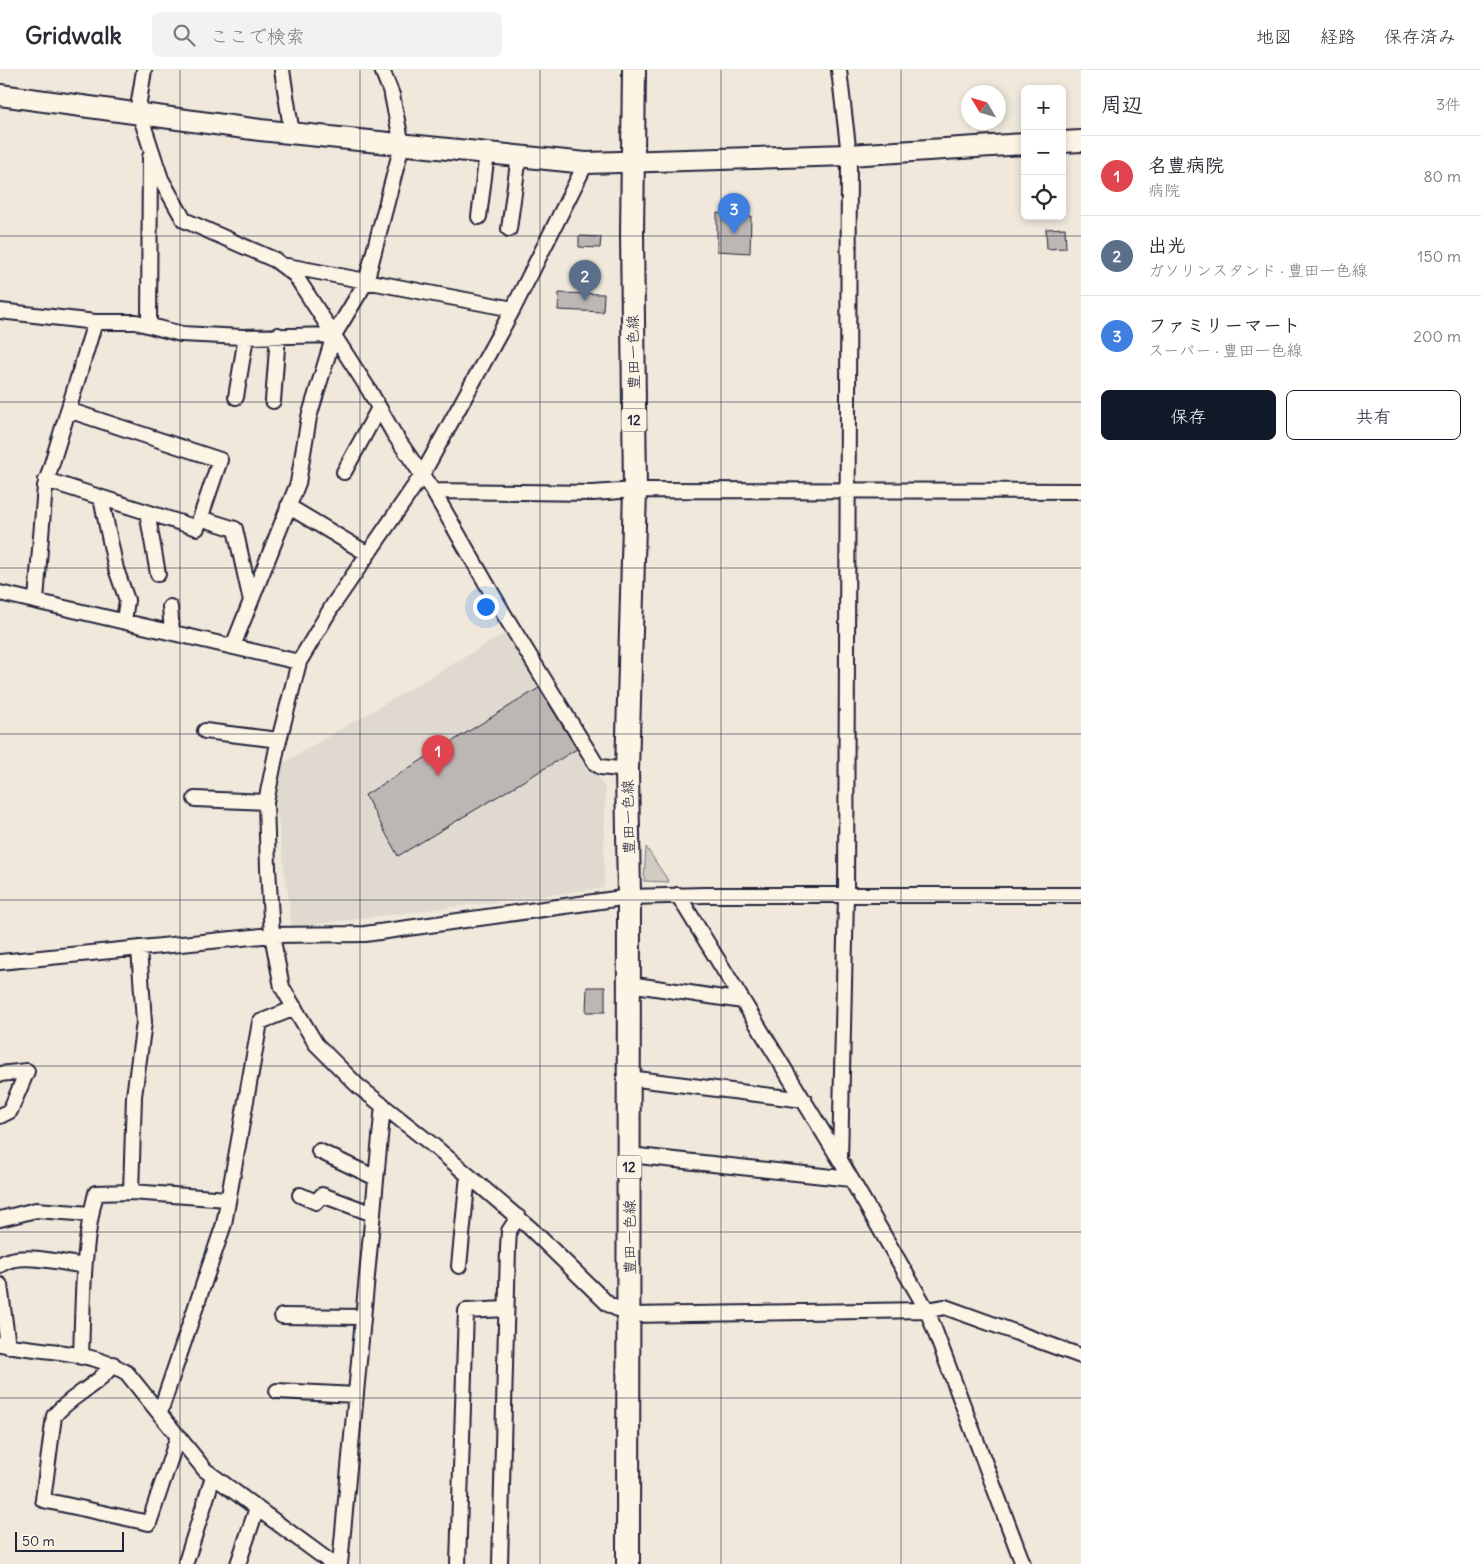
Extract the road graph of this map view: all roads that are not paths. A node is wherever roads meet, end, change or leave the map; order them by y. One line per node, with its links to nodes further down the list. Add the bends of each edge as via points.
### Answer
1 (144, 70): 7 (street)
2 (282, 70): 8 (street)
3 (382, 70): 13 (street, via 392,95)
4 (634, 70): 18 (main road, 豊田一色線 / 12)
5 (839, 70): 15 (street)
6 (0, 95): 7 (street)
7 (138, 115): 8 (street); 12 (street)
8 (292, 134): 13 (street)
9 (1081, 141): 10 (street)
10 (1066, 142)
11 (1021, 144): 15 (street)
12 (150, 146): 21 (street, via 161,179 184,220); 26 (street)
13 (402, 146): 14 (street); 22 (street)
14 (487, 154): 16 (street); 19 (street)
15 (849, 155): 18 (street); 37 (street)
16 (519, 156): 17 (street); 20 (street)
17 (586, 163): 18 (street); 23 (street)
18 (634, 163): 38 (main road, 豊田一色線 / 12)
19 (479, 217)
20 (509, 229)
21 (281, 265): 22 (street); 28 (street, via 295,275)
22 (366, 282): 23 (street); 28 (street)
23 (513, 309): 35 (street)
24 (0, 311): 25 (street)
25 (95, 322): 26 (street); 33 (street)
26 (149, 325): 29 (street, via 181,334)
27 (278, 335): 28 (street); 29 (street); 31 (street)
28 (334, 335): 32 (street); 42 (street, via 309,418 298,483)
29 (246, 337): 30 (street)
30 (236, 397)
31 (273, 401)
32 (380, 408): 34 (street); 35 (street)
33 (68, 410): 36 (street); 44 (street, via 220,460)
34 (344, 472)
35 (422, 476): 39 (street); 45 (street)
36 (46, 480): 41 (street); 48 (street)
37 (847, 489): 38 (street); 40 (street); 62 (street)
38 (635, 490): 39 (street, via 593,493); 57 (main road, 豊田一色線 / 12)
39 (433, 491): 57 (street, via 596,764 600,768)
40 (1081, 491)
41 (101, 498): 43 (street); 51 (street, via 116,569 127,600)
42 (288, 506): 45 (street); 49 (street)
43 (147, 512): 44 (street, via 197,528); 46 (street)
44 (200, 518): 49 (street, via 235,529)
45 (368, 554): 54 (street)
46 (158, 574)
47 (0, 592): 48 (street)
48 (36, 600): 51 (street)
49 (251, 601): 53 (street)
50 (170, 607): 52 (street)
51 (124, 621): 52 (street)
52 (172, 632): 53 (street)
53 (233, 646): 54 (street)
54 (299, 662): 56 (street)
55 (205, 731): 56 (street)
56 (279, 740): 59 (street)
57 (627, 770): 63 (main road, 豊田一色線 / 12)
58 (194, 799): 59 (street)
59 (266, 802): 64 (street)
60 (678, 895): 62 (street); 63 (street); 68 (street)
61 (1081, 895): 62 (street)
62 (846, 896): 77 (street)
63 (629, 897): 64 (street, via 365,934); 67 (main road, 豊田一色線 / 12)
64 (272, 934): 65 (street); 69 (street, via 282,987)
65 (139, 948): 66 (street); 81 (street, via 144,1022 134,1096)
66 (0, 962)
67 (629, 984): 68 (street); 71 (main road, 豊田一色線 / 12)
68 (743, 1001): 72 (street)
69 (295, 1008): 73 (street, via 316,1044 358,1086); 83 (street, via 260,1022)
70 (0, 1074): 74 (street, via 28,1071 10,1111)
71 (629, 1078): 72 (street); 76 (main road, 豊田一色線 / 12)
72 (804, 1100): 77 (street)
73 (383, 1105): 78 (street); 79 (street)
74 (0, 1116)
75 (320, 1151): 79 (street)
76 (629, 1155): 80 (street); 94 (main road, 豊田一色線 / 12)
77 (840, 1160): 80 (street)
78 (468, 1175): 86 (street); 90 (street)
79 (376, 1178): 85 (street)
80 (851, 1179): 93 (street)
81 (131, 1192): 83 (street); 84 (street, via 96,1193)
82 (300, 1195): 85 (street, via 316,1202 322,1195)
83 (228, 1199): 103 (street, via 224,1224)
84 (90, 1214): 87 (street, via 36,1210); 89 (street)
85 (373, 1214): 96 (street)
86 (518, 1218): 92 (street, via 509,1231); 94 (street, via 608,1304)
87 (0, 1220)
88 (0, 1265): 89 (street, via 32,1258)
89 (84, 1266): 99 (street)
90 (459, 1266)
91 (0, 1285): 97 (street)
92 (506, 1309): 111 (street, via 466,1311); 112 (street)
93 (927, 1310): 94 (street); 98 (street, via 945,1306); 114 (street)
94 (628, 1315): 113 (main road, 豊田一色線 / 12)
95 (282, 1316): 96 (street)
96 (363, 1317): 102 (street)
97 (4, 1345): 99 (street)
98 (1081, 1356)
99 (81, 1357): 100 (street)
100 (114, 1364): 103 (street, via 127,1372); 104 (street, via 54,1416 43,1500 149,1523)
101 (277, 1391): 102 (street)
102 (356, 1395): 110 (street)
103 (160, 1412): 104 (street)
104 (178, 1436): 105 (street)
105 (214, 1477): 106 (street); 107 (street)
106 (257, 1508): 108 (street); 109 (street)
107 (186, 1562)
108 (238, 1564)
109 (333, 1564)
110 (340, 1564)
111 (458, 1564)
112 (500, 1564)
113 (628, 1564)
114 (1024, 1564)

